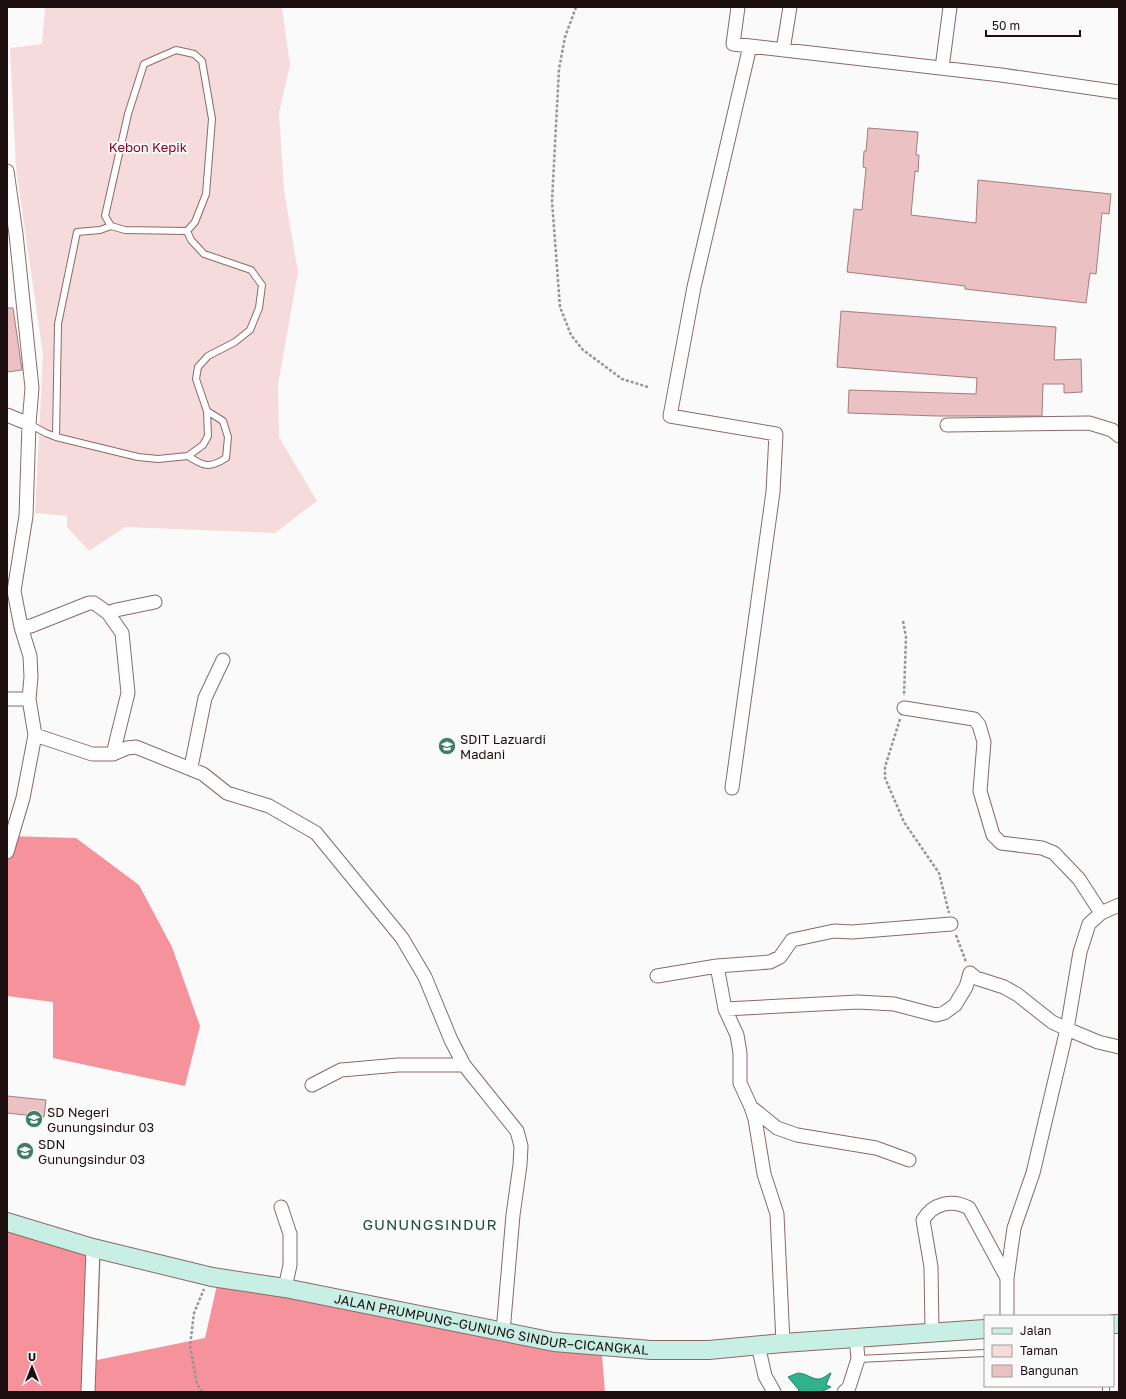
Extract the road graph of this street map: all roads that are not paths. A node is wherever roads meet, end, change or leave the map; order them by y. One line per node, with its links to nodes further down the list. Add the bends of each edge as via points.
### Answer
1 (738, 7): 4 (street, via 733,44)
2 (790, 7): 5 (street)
3 (950, 7): 6 (street)
4 (750, 46): 5 (street); 29 (street, via 694,287 670,416 776,434 773,492)
5 (784, 50): 6 (street)
6 (942, 68): 7 (street)
7 (1119, 92)
8 (7, 171): 13 (street, via 32,388)
9 (111, 226): 10 (lane, via 124,230); 10 (lane, via 105,216 128,114 144,64 176,50 194,54 202,61 212,119 206,194 195,222); 16 (lane, via 100,230 77,232 58,324)
10 (187, 231): 11 (lane, via 191,240 204,254 251,270 262,285 259,308 250,330 235,342 208,356 198,367 196,379)
11 (207, 411): 17 (lane, via 208,436 203,445); 17 (lane, via 223,421 228,437 226,458 217,464 202,465)
12 (7, 415): 13 (street)
13 (29, 424): 16 (lane); 18 (street, via 26,516)
14 (947, 424): 15 (street, via 1089,423 1112,430)
15 (1119, 436)
16 (56, 437): 17 (lane, via 138,457 158,459)
17 (188, 456)
18 (10, 590): 21 (street)
19 (155, 602): 20 (street)
20 (108, 613): 21 (street, via 94,603 89,603 31,626); 27 (street, via 122,633 128,693)
21 (21, 627): 24 (street, via 30,656)
22 (223, 660): 28 (street, via 205,698 192,762)
23 (7, 699): 24 (street)
24 (29, 700): 26 (street)
25 (904, 708): 32 (street, via 974,719 979,725 984,742 980,791 993,835 1001,843 1042,848 1054,853 1079,879)
26 (35, 735): 27 (street, via 92,754); 30 (street, via 23,798)
27 (113, 754): 28 (street, via 136,747)
28 (188, 768): 39 (street, via 203,774 227,793 269,806 316,833 402,938 425,977)
29 (732, 788)
30 (7, 852)
31 (1119, 905): 32 (street)
32 (1101, 913): 37 (street, via 1089,924 1080,952)
33 (951, 924): 34 (street, via 852,932 834,931 792,940 780,957 770,962)
34 (717, 966): 35 (street); 36 (street)
35 (657, 976)
36 (725, 1009): 37 (street, via 858,1002 894,1004 936,1016 955,1005 966,987 970,973 976,978 1004,987 1018,995 1052,1022); 41 (street, via 737,1035 740,1083)
37 (1067, 1029): 38 (street, via 1098,1042); 46 (street, via 1033,1173 1014,1228)
38 (1119, 1047)
39 (464, 1066): 40 (street, via 398,1065 341,1070); 50 (street, via 517,1131 521,1146)
40 (312, 1085)
41 (751, 1107): 42 (street, via 777,1128 797,1136 876,1148); 53 (street, via 764,1174 777,1214)
42 (908, 1160)
43 (281, 1207): 47 (street, via 290,1234 290,1265)
44 (7, 1222): 45 (main road, JALAN PRUMPUNG–GUNUNG SINDUR–CICANGKAL)
45 (93, 1248): 47 (main road, JALAN PRUMPUNG–GUNUNG SINDUR–CICANGKAL, via 212,1277); 57 (street)
46 (1007, 1278): 48 (street); 51 (street, via 969,1208 961,1203 941,1204 928,1212 923,1220 931,1267)
47 (285, 1288): 50 (main road, JALAN PRUMPUNG–GUNUNG SINDUR–CICANGKAL)
48 (1007, 1315)
49 (984, 1329): 51 (main road, JALAN PRUMPUNG–GUNUNG SINDUR–CICANGKAL)
50 (503, 1332): 54 (main road, JALAN PRUMPUNG–GUNUNG SINDUR–CICANGKAL, via 554,1342 650,1350 709,1350)
51 (932, 1332): 52 (main road, JALAN PRUMPUNG–GUNUNG SINDUR–CICANGKAL)
52 (856, 1337): 53 (main road, JALAN PRUMPUNG–GUNUNG SINDUR–CICANGKAL); 56 (street)
53 (783, 1342): 54 (main road, JALAN PRUMPUNG–GUNUNG SINDUR–CICANGKAL)
54 (758, 1345): 58 (street, via 765,1376)
55 (984, 1353): 56 (lane)
56 (858, 1359): 59 (street, via 849,1387)
57 (88, 1392)
58 (774, 1392)
59 (844, 1392)

